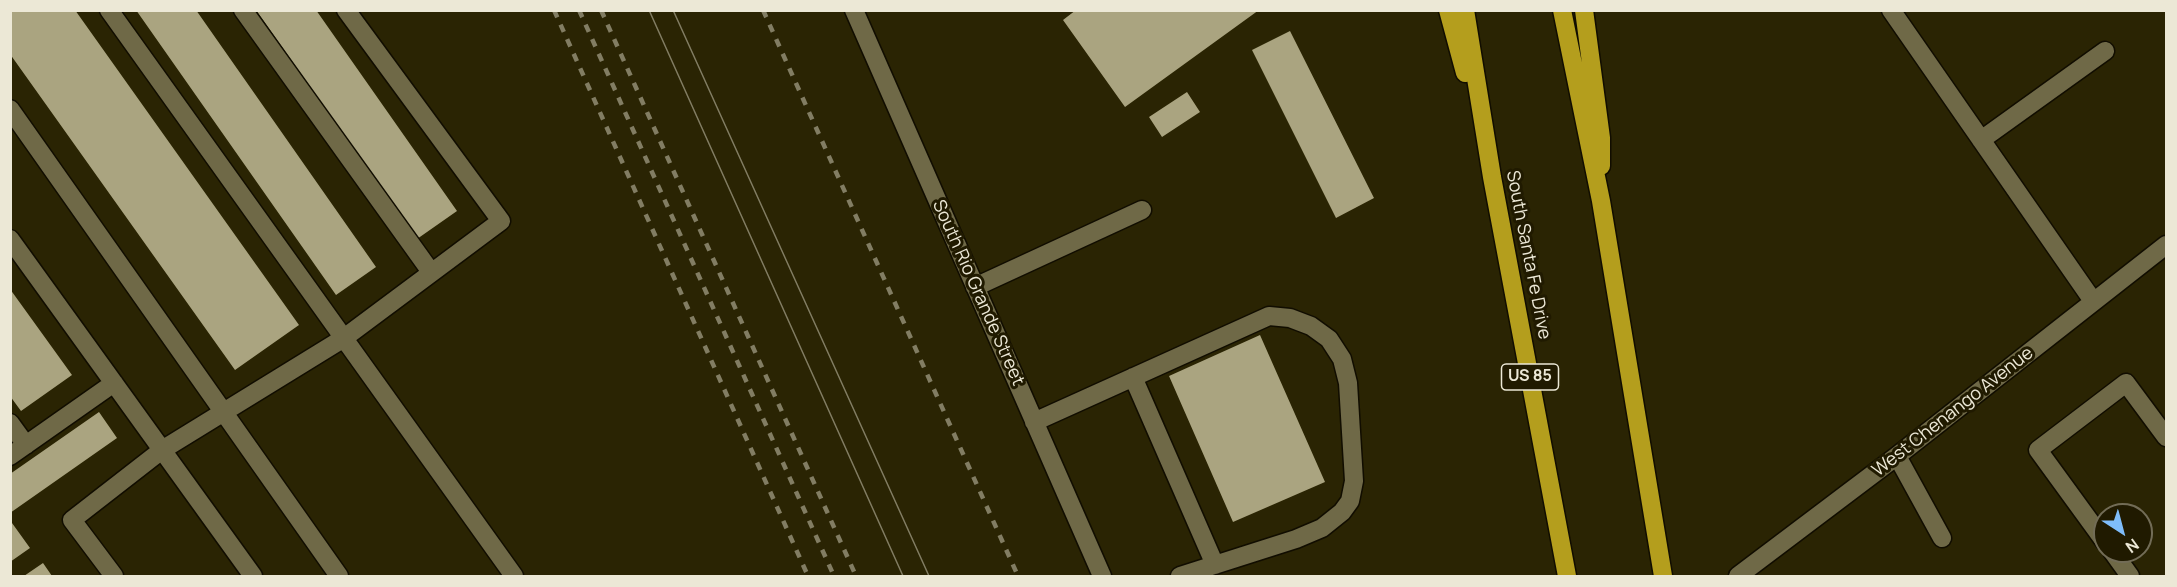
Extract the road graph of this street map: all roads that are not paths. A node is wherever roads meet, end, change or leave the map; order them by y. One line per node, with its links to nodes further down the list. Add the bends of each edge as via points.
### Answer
1 (109, 10): 21 (street)
2 (243, 10): 18 (street)
3 (346, 10): 18 (street, via 501,221)
4 (854, 10): 19 (street, South Rio Grande Street)
5 (1448, 10): 13 (highway)
6 (1465, 10): 13 (highway, South Santa Fe Drive / US 85)
7 (1562, 10): 14 (highway)
8 (1584, 10): 14 (highway, via 1601,138)
9 (1891, 10): 12 (street)
10 (2105, 51): 12 (street)
11 (10, 109): 24 (street)
12 (1981, 140): 20 (street)
13 (1492, 177): 42 (highway, South Santa Fe Drive / US 85)
14 (1601, 201): 43 (highway)
15 (1142, 210): 19 (street)
16 (10, 239): 23 (street)
17 (2166, 245): 20 (street, West Chenango Avenue)
18 (432, 272): 21 (street)
19 (975, 287): 25 (street, South Rio Grande Street)
20 (2093, 302): 31 (street, West Chenango Avenue)
21 (344, 338): 24 (street); 39 (street)
22 (1133, 377): 25 (street); 35 (street); 35 (street, via 1269,316 1311,326 1329,339 1342,359 1348,383 1354,481 1350,501 1322,528)
23 (114, 383): 28 (street); 29 (street)
24 (224, 412): 29 (street); 38 (street)
25 (1034, 422): 40 (street, South Rio Grande Street)
26 (10, 423): 28 (street)
27 (2166, 437): 32 (street, via 2126,383 2038,450)
28 (26, 445): 30 (street)
29 (162, 450): 36 (street, via 72,520); 37 (street)
30 (10, 456)
31 (1897, 456): 33 (street); 44 (street, West Chenango Avenue)
32 (2093, 526)
33 (1942, 538)
34 (2121, 563): 45 (street)
35 (1215, 565): 41 (street)
36 (114, 576)
37 (253, 576)
38 (339, 576)
39 (514, 576)
40 (1102, 576)
41 (1180, 576)
42 (1568, 576)
43 (1663, 576)
44 (1738, 576)
45 (2130, 576)

